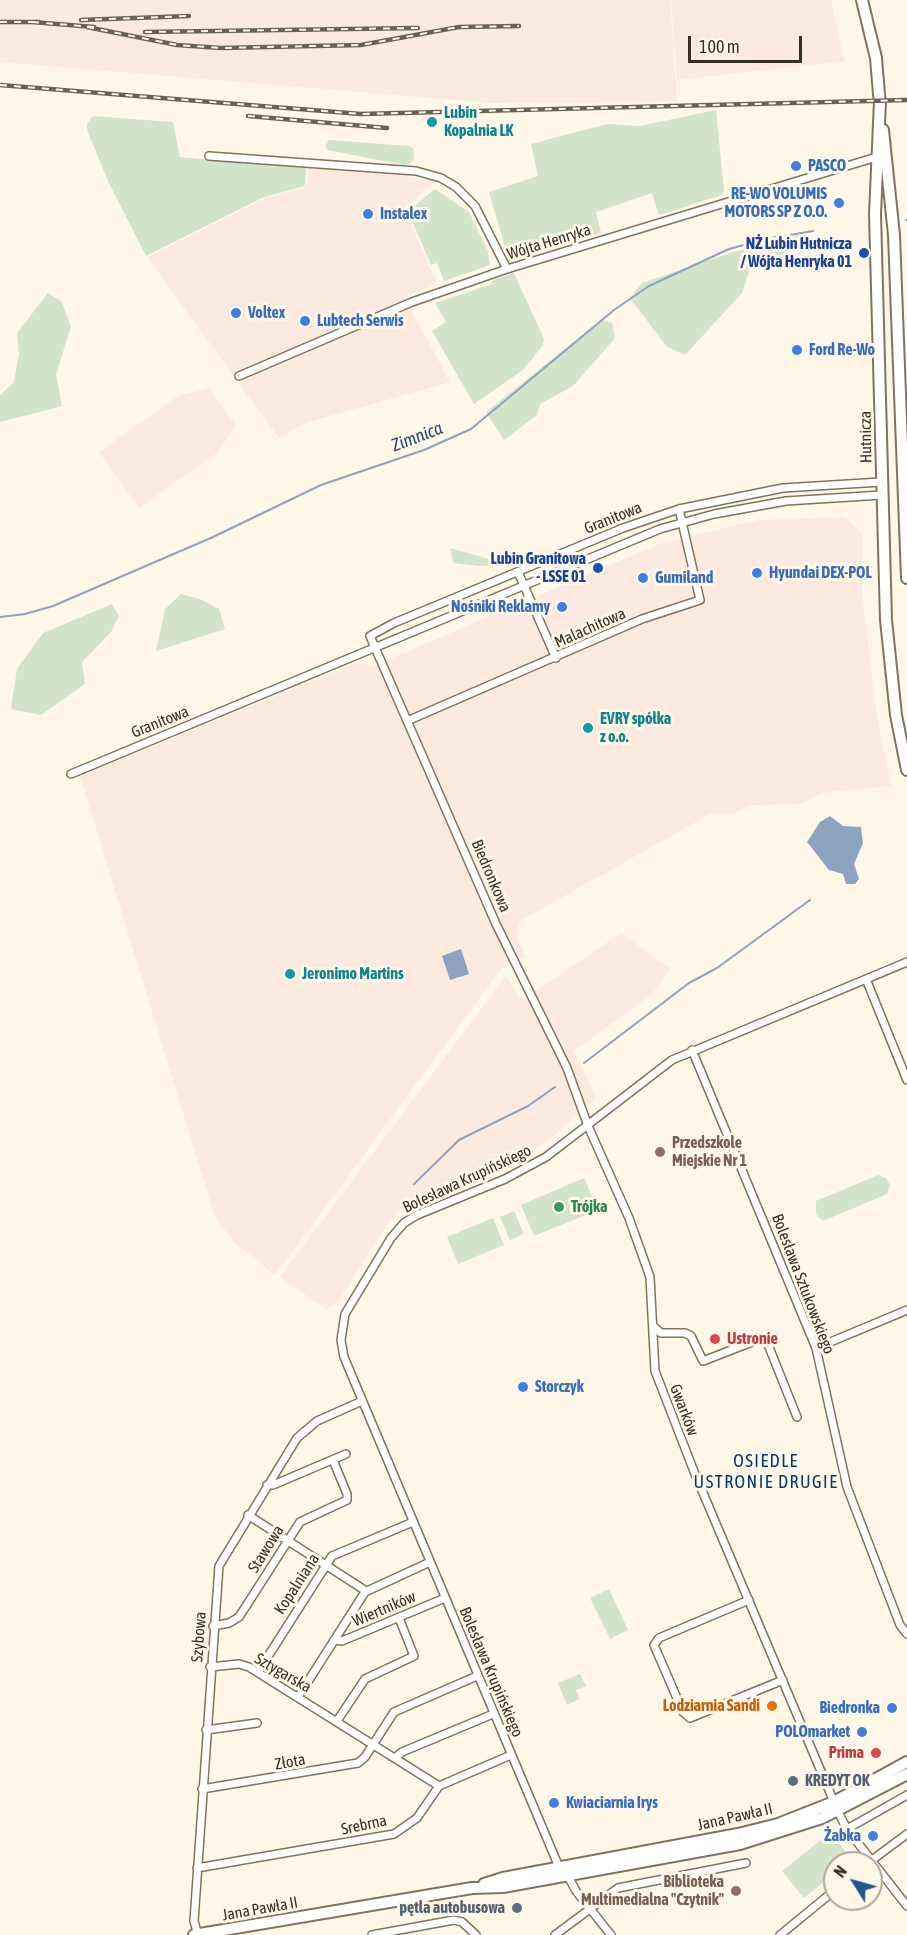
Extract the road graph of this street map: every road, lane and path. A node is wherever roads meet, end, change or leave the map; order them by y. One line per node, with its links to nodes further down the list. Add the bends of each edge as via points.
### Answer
1 (862, 0): 2 (main road, Hutnicza, via 876,58)
2 (880, 101): 3 (main road, Hutnicza); 5 (main road, Hutnicza)
3 (885, 149): 5 (street, Wójta Henryka); 6 (main road, Hutnicza)
4 (209, 156): 7 (street, via 406,170 441,178 475,206)
5 (876, 158): 6 (street); 7 (street, Wójta Henryka); 10 (main road, Hutnicza)
6 (888, 172): 9 (main road, Hutnicza)
7 (507, 269): 8 (street, Wójta Henryka, via 412,302)
8 (239, 376)
9 (904, 481): 10 (main road); 11 (main road, Hutnicza)
10 (881, 482): 12 (main road, Hutnicza); 13 (street, Granitowa, via 783,488)
11 (905, 494): 12 (main road); 16 (main road, Hutnicza)
12 (882, 495): 14 (street, Granitowa, via 786,501); 22 (main road, Hutnicza, via 890,667)
13 (679, 509): 14 (street, Malachitowa); 15 (street, Granitowa, via 622,528)
14 (683, 522): 17 (street, Granitowa); 20 (street, Malachitowa, via 700,600 642,619)
15 (518, 572): 17 (street); 18 (street, Granitowa, via 394,622)
16 (907, 578)
17 (525, 585): 19 (street, Granitowa); 20 (street)
18 (370, 636): 19 (street, Biedronkowa)
19 (376, 648): 21 (street, Biedronkowa); 23 (street, Granitowa)
20 (556, 658): 21 (street, Malachitowa)
21 (407, 721): 28 (street, Biedronkowa, via 496,924 567,1068)
22 (907, 770)
23 (71, 774)
24 (907, 962): 25 (street, Bolesława Krupińskiego)
25 (866, 979): 26 (street, Bolesława Krupińskiego); 27 (street)
26 (692, 1050): 28 (street, Bolesława Krupińskiego, via 659,1069); 31 (street, Bolesława Sztukowskiego)
27 (907, 1080)
28 (588, 1126): 30 (street, Gwarków, via 650,1277); 32 (street, Bolesława Krupińskiego, via 546,1157 505,1179 417,1215 399,1229 348,1307 343,1322 344,1356)
29 (907, 1310): 31 (street)
30 (653, 1326): 33 (street, via 662,1333 691,1336 703,1361 765,1337); 44 (street, Gwarków, via 655,1371)
31 (816, 1348): 47 (street, Bolesława Sztukowskiego, via 847,1487)
32 (362, 1401): 36 (street, Szybowa, via 305,1429); 38 (street, Bolesława Krupińskiego)
33 (797, 1417)
34 (346, 1454): 35 (street)
35 (333, 1460): 36 (street); 39 (street, Stawowa, via 347,1500 303,1520)
36 (267, 1485): 37 (street, Szybowa)
37 (248, 1515): 39 (street); 46 (street, Szybowa, via 219,1566)
38 (413, 1522): 40 (street, Bolesława Krupińskiego); 41 (street, Kopalniana, via 336,1553)
39 (288, 1540): 41 (street); 46 (street, Stawowa, via 238,1618)
40 (430, 1562): 42 (street, Wiertników); 43 (street, Bolesława Krupińskiego)
41 (326, 1564): 42 (street); 50 (street, Kopalniana)
42 (366, 1591): 48 (street, Wiertników)
43 (445, 1598): 45 (street, Wiertników); 51 (street, Bolesława Krupińskiego)
44 (749, 1600): 52 (street, Gwarków); 52 (street, via 659,1638 654,1646 683,1712 690,1718)
45 (399, 1617): 48 (street, Wiertników, via 342,1641); 55 (street, via 414,1656 366,1678)
46 (213, 1626): 49 (street, Szybowa)
47 (906, 1634)
48 (334, 1640): 53 (street, Wiertników)
49 (210, 1667): 50 (street, Sztygarska, via 240,1664); 57 (street, Szybowa)
50 (258, 1672): 53 (street, Sztygarska)
51 (477, 1676): 54 (street, Bolesława Krupińskiego); 58 (street, via 395,1711)
52 (783, 1680): 66 (street, Gwarków)
53 (298, 1697): 55 (street, Sztygarska)
54 (493, 1714): 59 (street, Bolesława Krupińskiego); 60 (street)
55 (337, 1721): 58 (street, Sztygarska)
56 (256, 1723): 57 (street)
57 (206, 1731): 64 (street, Szybowa)
58 (372, 1744): 60 (street, Sztygarska); 64 (street, Złota, via 364,1759 356,1764)
59 (510, 1755): 63 (street); 72 (street, Bolesława Krupińskiego)
60 (395, 1758): 63 (street, Sztygarska)
61 (907, 1762): 66 (main road, Jana Pawła II)
62 (907, 1774): 66 (main road, Jana Pawła II)
63 (439, 1786): 73 (street, Srebrna, via 418,1817 394,1834)
64 (202, 1789): 73 (street, Szybowa)
65 (907, 1796): 67 (street)
66 (836, 1807): 67 (street, Gwarków); 72 (main road, Jana Pawła II, via 759,1829); 74 (main road, Jana Pawła II, via 782,1833 740,1844)
67 (847, 1829): 69 (street, Gwarków)
68 (907, 1834): 70 (street)
69 (862, 1851)
70 (883, 1852)
71 (746, 1863): 79 (street, via 618,1888)
72 (559, 1867): 74 (main road); 76 (main road, Jana Pawła II)
73 (197, 1868): 80 (street, Szybowa)
74 (568, 1876): 76 (main road, Jana Pawła II); 79 (street)
75 (883, 1877): 78 (street, Gwarków)
76 (472, 1888): 80 (main road, Jana Pawła II)
77 (823, 1900): 85 (street)
78 (907, 1906)
79 (589, 1908): 83 (street); 84 (street)
80 (196, 1935)
81 (372, 1935): 82 (street, via 454,1920)
82 (476, 1935)
83 (555, 1935)
84 (611, 1935)
85 (780, 1935)

